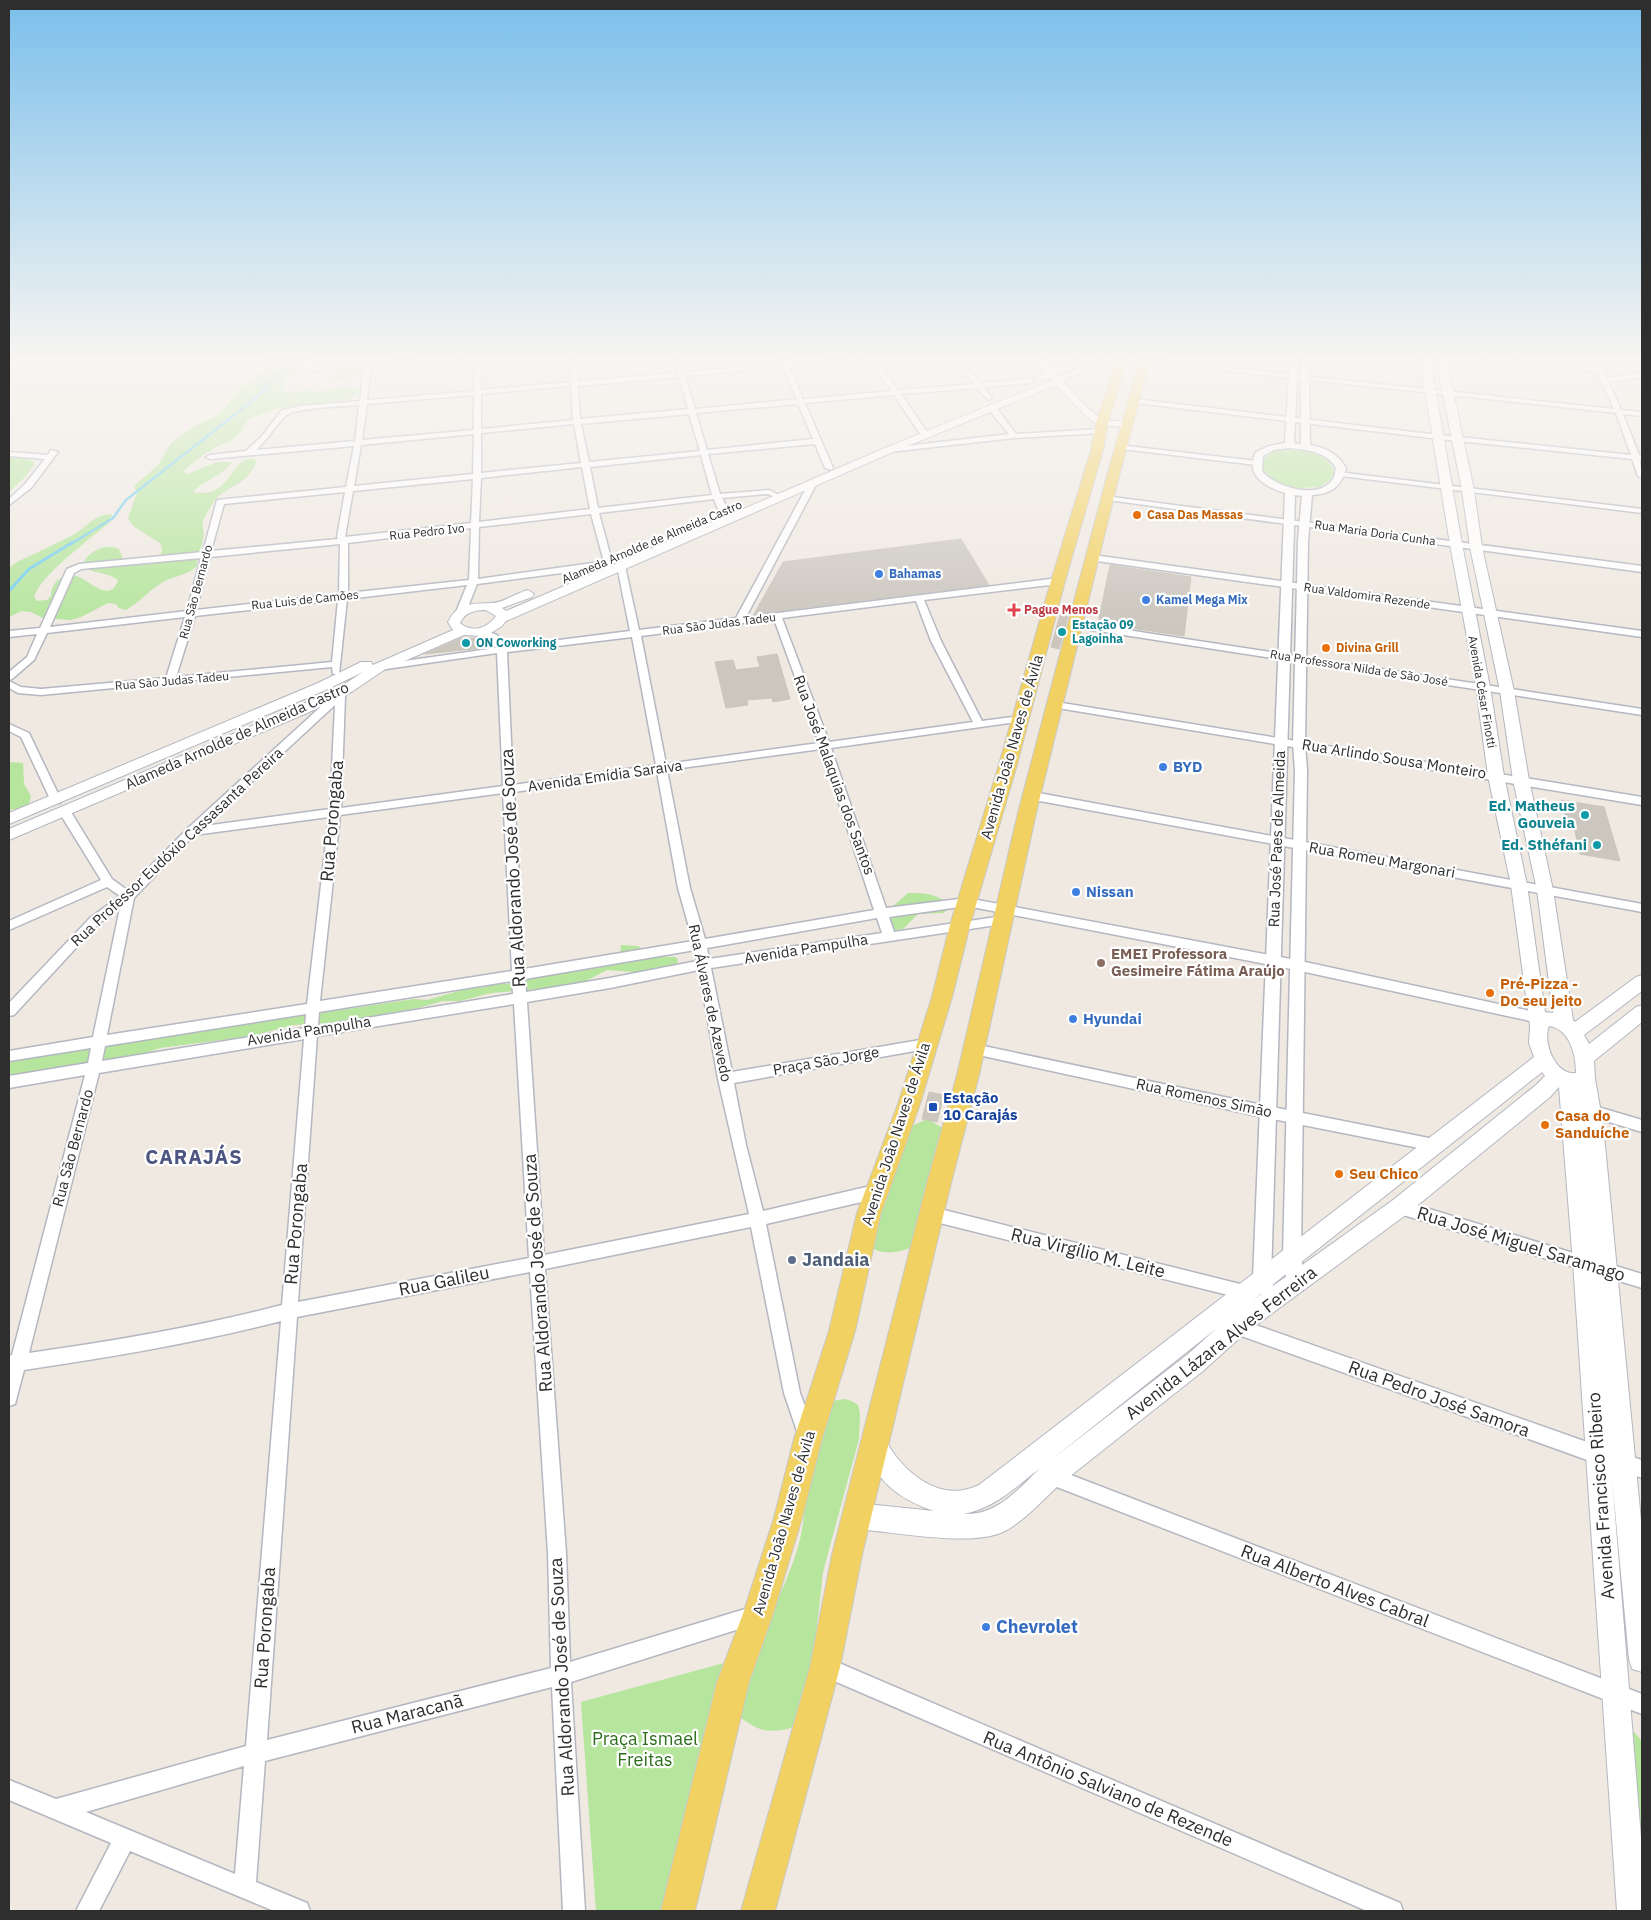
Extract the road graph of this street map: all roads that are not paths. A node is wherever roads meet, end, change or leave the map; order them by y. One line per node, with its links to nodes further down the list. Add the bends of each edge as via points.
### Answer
1 (254, 449): 21 (street)
2 (297, 449): 21 (street)
3 (357, 449): 33 (street, Rua Porongaba)
4 (477, 449): 30 (street)
5 (582, 449): 26 (street, Rua Álvares de Azevedo)
6 (703, 449): 20 (street)
7 (739, 449): 20 (street)
8 (821, 449): 27 (street)
9 (878, 449): 27 (main road, Alameda Arnolde de Almeida Castro)
10 (901, 449): 19 (street)
11 (1095, 449): 54 (main road, Avenida João Naves de Ávila)
12 (1122, 449): 39 (main road, Avenida João Naves de Ávila)
13 (1135, 449): 25 (street)
14 (1274, 449): 25 (street, via 1259,454)
15 (1312, 449): 28 (street, via 1339,462)
16 (1441, 449): 32 (main road, Avenida César Finotti)
17 (1458, 449): 34 (main road, Avenida César Finotti)
18 (1554, 449): 24 (street)
19 (889, 450): 31 (main road, Alameda Arnolde de Almeida Castro)
20 (704, 452): 26 (street); 38 (street)
21 (249, 453): 23 (street)
22 (9, 454): 40 (street, via 52,454 28,486)
23 (210, 457)
24 (1639, 457): 29 (street)
25 (1256, 463): 35 (street, via 1258,473 1265,480)
26 (585, 464): 30 (street); 42 (street, Rua Álvares de Azevedo)
27 (829, 468): 37 (main road, Alameda Arnolde de Almeida Castro)
28 (1341, 474): 32 (street); 36 (street, via 1331,488)
29 (1642, 476)
30 (477, 477): 33 (street); 46 (street)
31 (813, 483): 37 (main road, Alameda Arnolde de Almeida Castro); 67 (street)
32 (1448, 487): 34 (street); 48 (main road, Avenida César Finotti)
33 (350, 490): 47 (street, Rua Porongaba, via 341,537); 50 (street, Rua São Bernardo, via 220,502)
34 (1468, 490): 41 (street); 49 (main road, Avenida César Finotti)
35 (1290, 491): 36 (street); 44 (street, Rua José Paes de Almeida)
36 (1307, 493): 45 (street, Rua José Paes de Almeida)
37 (774, 495): 38 (street, Rua Pedro Ivo); 43 (main road, Alameda Arnolde de Almeida Castro)
38 (717, 497): 42 (street, Rua Pedro Ivo); 43 (street)
39 (1108, 498): 44 (street, Rua Maria Doria Cunha); 51 (main road, Avenida João Naves de Ávila)
40 (9, 503)
41 (1642, 511)
42 (595, 512): 46 (street, Rua Pedro Ivo); 52 (street, Rua Álvares de Azevedo)
43 (726, 515): 52 (main road, Alameda Arnolde de Almeida Castro)
44 (1288, 522): 45 (street, Rua Maria Doria Cunha); 56 (street, Rua José Paes de Almeida)
45 (1304, 524): 48 (street, Rua Maria Doria Cunha); 57 (street, Rua José Paes de Almeida)
46 (474, 527): 47 (street, Rua Pedro Ivo); 55 (street)
47 (344, 541): 50 (street, Rua Pedro Ivo); 59 (street, Rua Porongaba)
48 (1456, 544): 49 (street, Rua Maria Doria Cunha); 62 (main road, Avenida César Finotti)
49 (1476, 547): 53 (street, Rua Maria Doria Cunha); 64 (main road, Avenida César Finotti)
50 (206, 555): 63 (street, Rua São Bernardo); 70 (street, Rua Pedro Ivo, via 74,569 70,571)
51 (1093, 558): 56 (street, Rua Valdomira Rezende); 69 (main road, Avenida João Naves de Ávila)
52 (610, 564): 55 (street, Rua Luis de Camões); 68 (main road, Alameda Arnolde de Almeida Castro); 68 (main road, Alameda Arnolde de Almeida Castro); 72 (street, Rua Álvares de Azevedo)
53 (1642, 569)
54 (1058, 581): 60 (street, Rua São Judas Tadeu); 87 (main road, Avenida João Naves de Ávila)
55 (473, 582): 58 (street); 59 (street, Rua Luis de Camões)
56 (1286, 584): 57 (street, Rua Valdomira Rezende); 75 (street, Rua José Paes de Almeida)
57 (1303, 587): 62 (street, Rua Valdomira Rezende); 76 (street, Rua José Paes de Almeida)
58 (470, 592): 61 (street); 66 (street)
59 (343, 596): 63 (street, Rua Luis de Camões); 77 (street, Rua Porongaba)
60 (919, 598): 65 (street, Rua São Judas Tadeu); 88 (street, via 936,641)
61 (478, 606): 66 (main road); 68 (main road)
62 (1468, 610): 64 (street, Rua Valdomira Rezende); 82 (main road, Avenida César Finotti)
63 (191, 613): 70 (street, Rua Luis de Camões); 80 (street, Rua São Bernardo)
64 (1492, 613): 73 (street, Rua Valdomira Rezende); 84 (main road, Avenida César Finotti)
65 (776, 616): 67 (street, Rua São Judas Tadeu); 92 (street, Rua José Malaquias dos Santos)
66 (459, 621): 68 (main road); 78 (main road, Alameda Arnolde de Almeida Castro); 83 (main road, Alameda Arnolde de Almeida Castro)
67 (739, 621): 72 (street, Rua São Judas Tadeu)
68 (492, 624): 74 (street, Rua Aldorando José de Souza)
69 (1075, 625): 75 (street, Rua Professora Nilda de São José); 85 (main road, Avenida João Naves de Ávila)
70 (43, 630): 71 (street, Rua Luis de Camões); 79 (street, via 31,658)
71 (9, 634)
72 (635, 634): 74 (street, Rua São Judas Tadeu); 93 (street, Rua Álvares de Azevedo)
73 (1642, 634)
74 (502, 650): 78 (street, Rua São Judas Tadeu); 96 (street, Rua Aldorando José de Souza)
75 (1284, 656): 76 (street, Rua Professora Nilda de São José); 90 (street, Rua José Paes de Almeida)
76 (1301, 658): 82 (street, Rua Professora Nilda de São José); 91 (street, Rua José Paes de Almeida)
77 (337, 664): 80 (street, Rua São Judas Tadeu); 83 (street, Rua Porongaba)
78 (380, 668): 83 (main road, Alameda Arnolde de Almeida Castro)
79 (9, 677)
80 (170, 682): 81 (street, Rua São Judas Tadeu, via 41,692 18,690)
81 (9, 684)
82 (1483, 687): 84 (street, Rua Professora Nilda de São José); 94 (main road, Avenida César Finotti)
83 (341, 688): 99 (main road, Alameda Arnolde de Almeida Castro, via 302,710); 100 (street, Rua Porongaba); 102 (street, Rua Professor Eudóxio Cassasanta Pereira)
84 (1507, 690): 86 (street, Rua Professora Nilda de São José); 95 (main road, Avenida César Finotti)
85 (1056, 704): 90 (street, Rua Arlindo Sousa Monteiro); 97 (main road, Avenida João Naves de Ávila)
86 (1642, 712)
87 (1020, 719): 88 (street, Avenida Emídia Saraiva); 111 (main road, Avenida João Naves de Ávila)
88 (979, 725): 92 (street, Avenida Emídia Saraiva)
89 (9, 727): 99 (street, via 24,735)
90 (1281, 740): 91 (street, Rua Arlindo Sousa Monteiro); 104 (street, Rua José Paes de Almeida)
91 (1299, 744): 94 (street, Rua Arlindo Sousa Monteiro); 105 (street, Rua José Paes de Almeida)
92 (825, 745): 93 (street, Avenida Emídia Saraiva); 112 (street, Rua José Malaquias dos Santos)
93 (662, 768): 96 (street, Avenida Emídia Saraiva); 116 (street, Rua Álvares de Azevedo, via 684,888)
94 (1496, 776): 95 (street, Rua Arlindo Sousa Monteiro); 107 (main road, Avenida César Finotti)
95 (1521, 780): 98 (street, Rua Arlindo Sousa Monteiro); 108 (main road, Avenida César Finotti)
96 (508, 789): 100 (street, Avenida Emídia Saraiva); 121 (street, Rua Aldorando José de Souza)
97 (1033, 796): 104 (street, Rua Romeu Margonari); 113 (main road, Avenida João Naves de Ávila)
98 (1642, 801)
99 (61, 806): 101 (main road, Alameda Arnolde de Almeida Castro); 103 (main road, Alameda Arnolde de Almeida Castro); 106 (street)
100 (335, 813): 102 (street, Avenida Emídia Saraiva); 125 (street, Rua Porongaba)
101 (9, 819)
102 (191, 832): 109 (street, Rua Professor Eudóxio Cassasanta Pereira)
103 (9, 835)
104 (1279, 841): 105 (street, Rua Romeu Margonari); 118 (street, Rua José Paes de Almeida)
105 (1299, 845): 107 (street, Rua Romeu Margonari); 120 (street, Rua José Paes de Almeida)
106 (108, 882): 109 (street); 114 (street)
107 (1519, 885): 108 (street, Rua Romeu Margonari); 128 (main road, Avenida César Finotti)
108 (1545, 890): 110 (street, Rua Romeu Margonari); 129 (main road, Avenida César Finotti)
109 (128, 896): 126 (street, Rua Professor Eudóxio Cassasanta Pereira, via 94,922); 131 (street, Rua São Bernardo)
110 (1642, 908)
111 (964, 913): 112 (street, Avenida Pampulha); 113 (street, Avenida Pampulha); 113 (street); 115 (street, Avenida Pampulha); 132 (main road, Avenida João Naves de Ávila)
112 (882, 914): 115 (street, Rua José Malaquias dos Santos); 116 (street, Avenida Pampulha)
113 (1004, 914): 118 (street); 133 (main road, Avenida João Naves de Ávila)
114 (9, 926)
115 (889, 936): 119 (street, Avenida Pampulha)
116 (700, 945): 117 (street, Avenida Pampulha); 119 (street, Rua Álvares de Azevedo)
117 (607, 961): 121 (street, Avenida Pampulha); 122 (street)
118 (1273, 961): 120 (street); 140 (street, Rua José Paes de Almeida)
119 (704, 964): 122 (street, Avenida Pampulha); 137 (street, Rua Álvares de Azevedo)
120 (1296, 965): 128 (street); 141 (street, Rua José Paes de Almeida)
121 (519, 975): 124 (street, Rua Aldorando José de Souza); 125 (street, Avenida Pampulha)
122 (610, 982): 124 (street, Avenida Pampulha)
123 (1642, 982): 129 (main road)
124 (520, 997): 130 (street, Avenida Pampulha); 149 (street, Rua Aldorando José de Souza)
125 (313, 1008): 130 (street, Rua Porongaba); 131 (street, Avenida Pampulha)
126 (9, 1011)
127 (1642, 1012): 136 (main road, Avenida Lázara Alves Ferreira)
128 (1539, 1021): 129 (main road); 136 (main road, Avenida César Finotti, via 1537,1034)
129 (1569, 1028): 136 (main road, Avenida César Finotti)
130 (312, 1031): 135 (street, Avenida Pampulha); 155 (street, Rua Porongaba)
131 (100, 1042): 134 (street, Avenida Pampulha); 135 (street, Rua São Bernardo)
132 (926, 1044): 137 (street, Praça São Jorge); 144 (main road, Avenida João Naves de Ávila)
133 (974, 1049): 140 (street, Rua Romenos Simão); 146 (main road, Avenida João Naves de Ávila)
134 (9, 1056)
135 (94, 1067): 138 (street, Avenida Pampulha); 157 (street, Rua São Bernardo)
136 (1568, 1071): 139 (main road, Avenida Francisco Ribeiro); 143 (main road, Avenida Lázara Alves Ferreira); 145 (main road, Avenida Lázara Alves Ferreira); 150 (main road, Avenida Francisco Ribeiro)
137 (726, 1079): 147 (street, Rua Álvares de Azevedo)
138 (9, 1082)
139 (1592, 1111): 142 (street); 150 (main road, Avenida Francisco Ribeiro)
140 (1267, 1112): 141 (street, Rua Romenos Simão); 153 (street, Rua José Paes de Almeida)
141 (1294, 1117): 143 (street, Rua Romenos Simão); 148 (street, Rua José Paes de Almeida)
142 (1642, 1126)
143 (1434, 1144): 148 (main road, Avenida Lázara Alves Ferreira)
144 (878, 1191): 147 (street, Rua Galileu); 159 (main road, Avenida João Naves de Ávila, via 869,1214 842,1331)
145 (1400, 1207): 150 (street, Rua José Miguel Saramago); 152 (main road, Avenida Lázara Alves Ferreira)
146 (932, 1214): 153 (street, Rua Virgílio M. Leite); 160 (main road, Avenida João Naves de Ávila)
147 (757, 1217): 149 (street, Rua Galileu); 159 (street, Rua Álvares de Azevedo, via 792,1393)
148 (1292, 1256): 152 (street, Rua José Paes de Almeida); 153 (main road, Avenida Lázara Alves Ferreira)
149 (537, 1263): 155 (street, Rua Galileu); 168 (street, Rua Aldorando José de Souza, via 557,1553)
150 (1595, 1267): 151 (street, Rua José Miguel Saramago); 161 (main road, Avenida Francisco Ribeiro); 162 (main road, Avenida Francisco Ribeiro)
151 (1642, 1281)
152 (1296, 1284): 154 (main road, Avenida Lázara Alves Ferreira)
153 (1253, 1285): 154 (street, Rua José Paes de Almeida); 163 (main road, Avenida Lázara Alves Ferreira)
154 (1267, 1304): 156 (main road, Avenida Lázara Alves Ferreira)
155 (289, 1311): 157 (street, Rua Galileu, via 208,1332); 171 (street, Rua Porongaba)
156 (1236, 1326): 161 (street, Rua Pedro José Samora); 163 (main road, Avenida Lázara Alves Ferreira, via 1195,1362)
157 (13, 1364): 158 (street, Rua São Bernardo)
158 (9, 1398)
159 (808, 1439): 165 (main road, Avenida João Naves de Ávila)
160 (874, 1444): 163 (main road, Avenida Lázara Alves Ferreira, via 895,1475 917,1491 946,1502 963,1502 985,1495); 164 (main road, Avenida João Naves de Ávila)
161 (1598, 1455): 162 (street, Rua Pedro José Samora); 169 (main road, Avenida Francisco Ribeiro)
162 (1632, 1466): 166 (main road, Avenida Francisco Ribeiro)
163 (1042, 1467): 164 (main road, Avenida Lázara Alves Ferreira, via 1008,1514 984,1526 946,1526); 169 (street, Rua Alberto Alves Cabral)
164 (857, 1516): 167 (main road, Avenida João Naves de Ávila)
165 (758, 1614): 168 (street, Rua Maracanã); 179 (main road, Avenida João Naves de Ávila, via 733,1682)
166 (1642, 1659)
167 (825, 1667): 180 (main road, Avenida João Naves de Ávila); 181 (street, Rua Antônio Salviano de Rezende)
168 (561, 1675): 171 (street, Rua Maracanã); 178 (street, Rua Aldorando José de Souza)
169 (1615, 1694): 170 (street, Rua Alberto Alves Cabral); 182 (main road, Avenida Francisco Ribeiro)
170 (1642, 1704)
171 (256, 1753): 173 (street, Rua Maracanã); 175 (street, Rua Porongaba)
172 (9, 1790): 173 (street)
173 (55, 1810): 174 (street)
174 (125, 1839): 175 (street); 176 (street)
175 (245, 1889): 177 (street)
176 (87, 1911)
177 (299, 1911)
178 (574, 1911)
179 (678, 1911)
180 (758, 1911)
181 (1392, 1911)
182 (1632, 1911)

